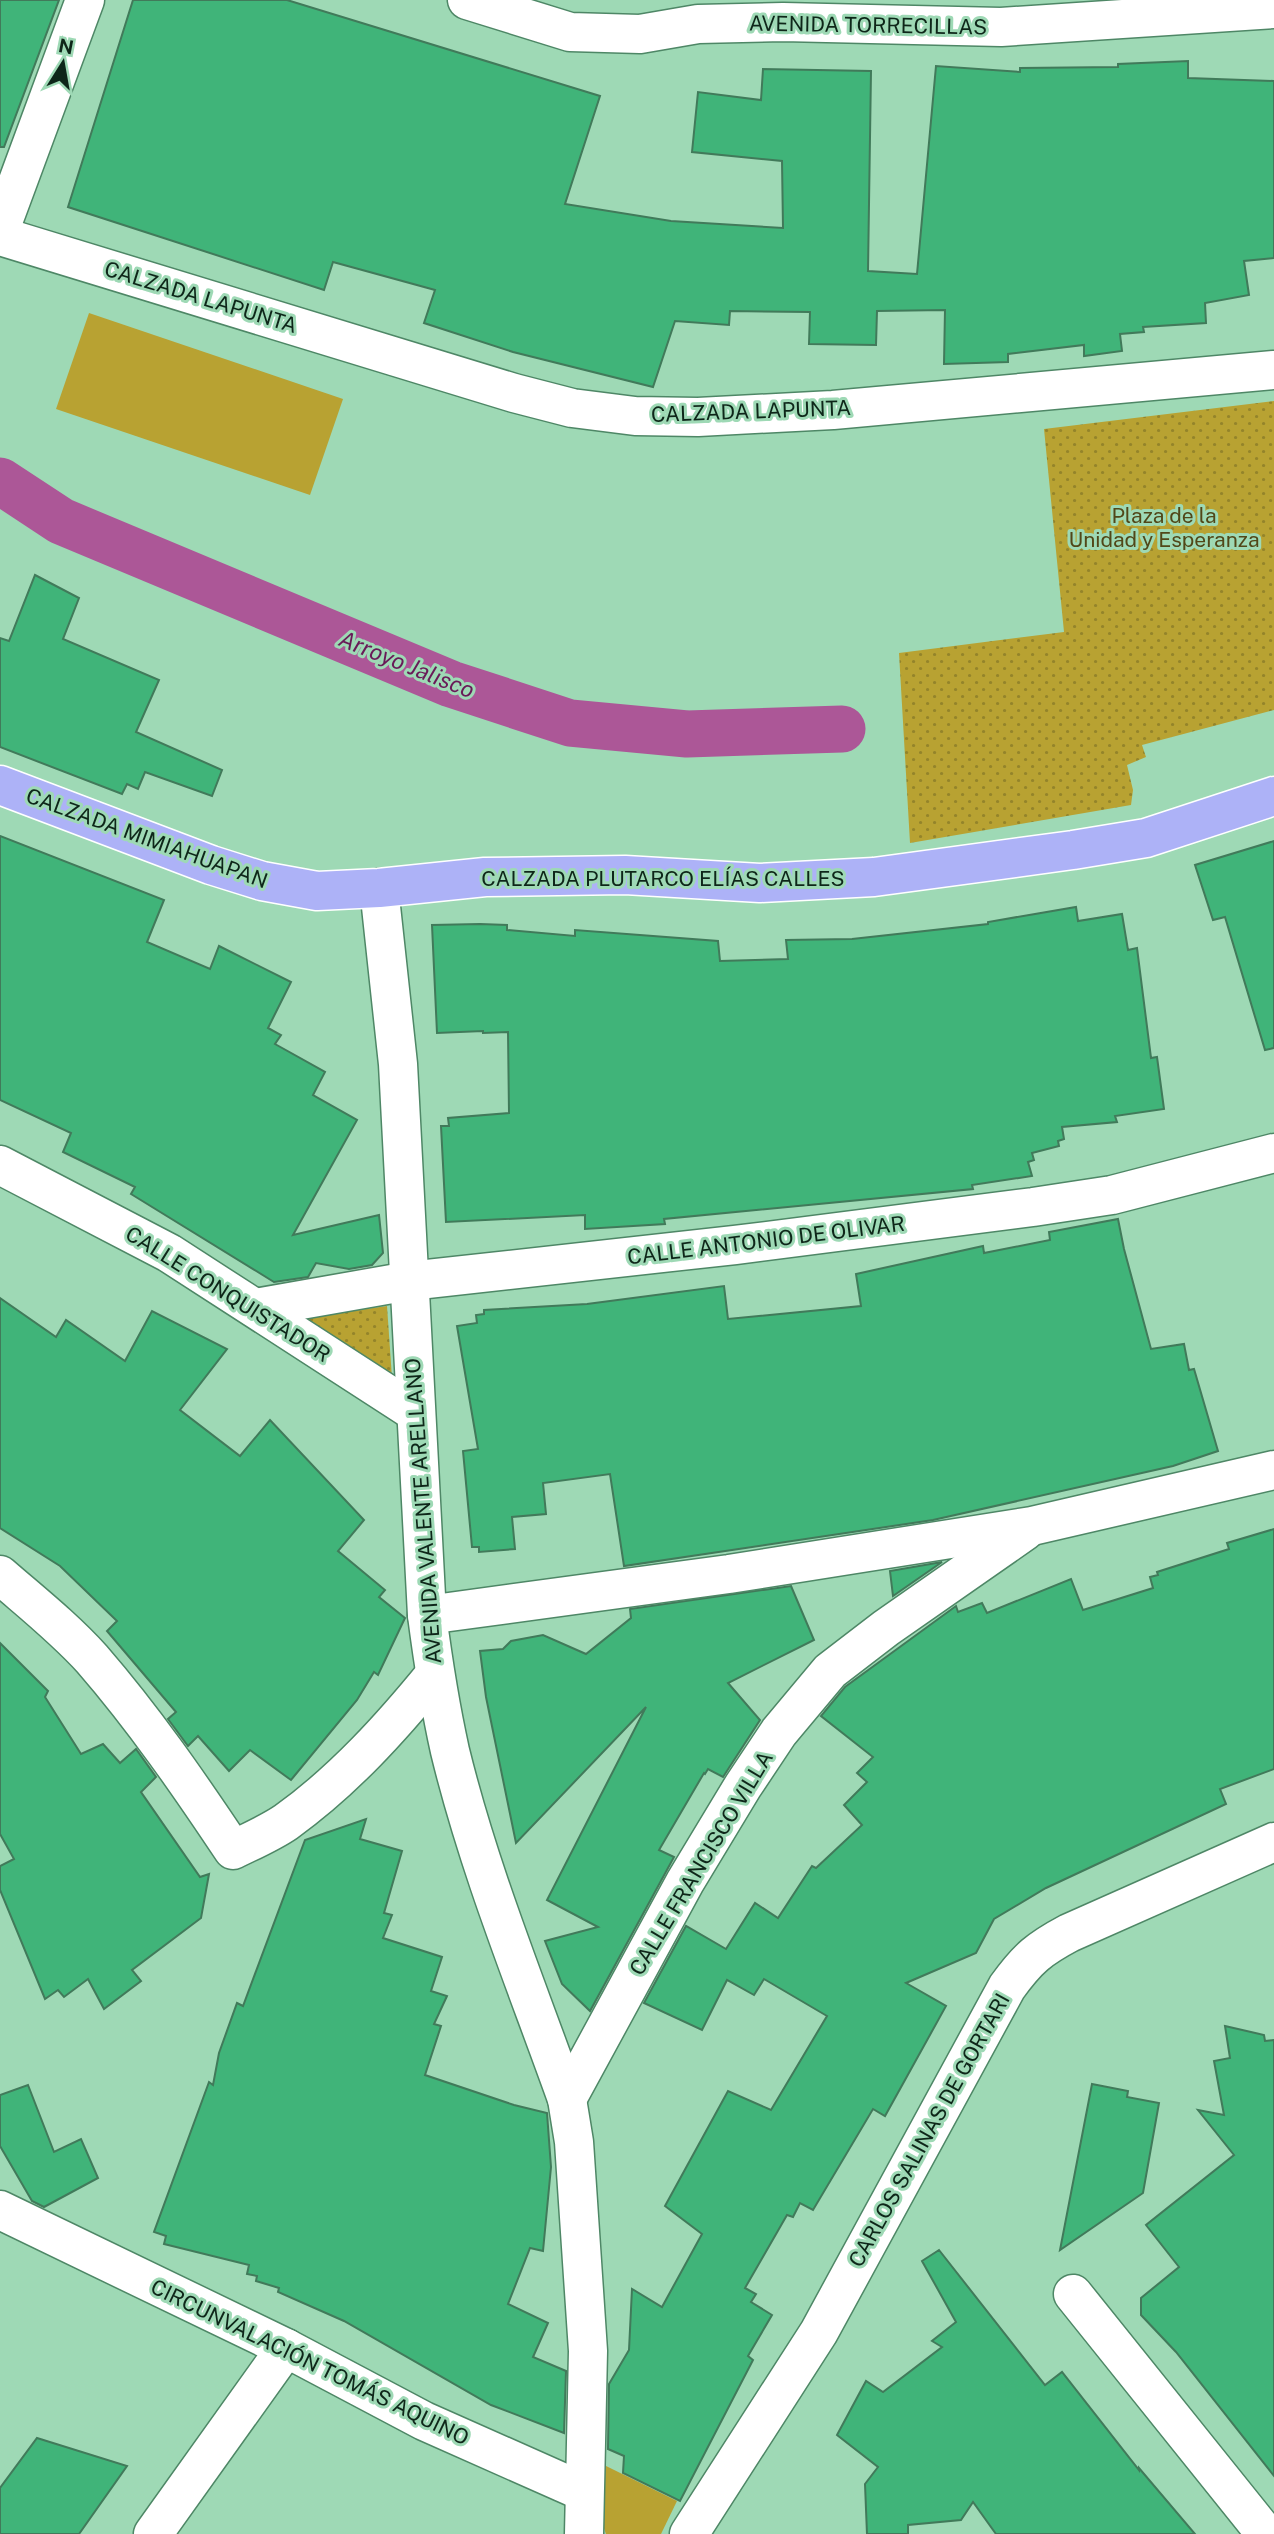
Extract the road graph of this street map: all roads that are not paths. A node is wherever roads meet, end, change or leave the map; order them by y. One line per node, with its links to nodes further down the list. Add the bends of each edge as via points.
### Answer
1 (85, 0): 4 (street)
2 (467, 0): 3 (street, AVENIDA TORRECILLAS, via 570,32 640,34 698,24 1001,27)
3 (1274, 9)
4 (0, 230)
5 (0, 236): 6 (street, CALZADA LAPUNTA, via 514,393 572,408 635,416 833,410)
6 (1274, 370)
7 (0, 785): 9 (main road, CALZADA MIMIAHUAPAN, via 262,881 317,891)
8 (1274, 796): 9 (main road, CALZADA PLUTARCO ELÍAS CALLES, via 1146,838 874,877 760,883 625,875 485,877)
9 (379, 888): 12 (street, AVENIDA VALENTE ARELLANO, via 398,1065)
10 (1274, 1153): 12 (street, CALLE ANTONIO DE OLIVAR, via 1112,1195 1033,1207)
11 (0, 1164): 13 (street, CALLE CONQUISTADOR, via 169,1253)
12 (409, 1281): 13 (street, CALLE ANTONIO DE OLIVAR); 14 (street, AVENIDA VALENTE ARELLANO)
13 (255, 1308): 14 (street, CALLE CONQUISTADOR)
14 (415, 1412): 18 (street, AVENIDA VALENTE ARELLANO)
15 (1274, 1470): 16 (street, CALLE FRANCISCO VILLA)
16 (1032, 1526): 18 (street, CALLE FRANCISCO VILLA); 21 (street, CALLE FRANCISCO VILLA, via 830,1671 779,1732 685,1881)
17 (0, 1575): 19 (street, via 90,1657 176,1765 233,1850 284,1823 324,1792 397,1720)
18 (427, 1615): 19 (street, AVENIDA VALENTE ARELLANO)
19 (435, 1674): 21 (street, AVENIDA VALENTE ARELLANO, via 478,1848)
20 (1274, 1842): 29 (street, CARLOS SALINAS DE GORTARI, via 1069,1933 1023,1965 819,2332)
21 (567, 2099): 25 (street, AVENIDA VALENTE ARELLANO, via 588,2351)
22 (0, 2210): 24 (street, CIRCUNVALACIÓN TOMÁS AQUINO)
23 (1073, 2294): 26 (street)
24 (286, 2348): 25 (street, CIRCUNVALACIÓN TOMÁS AQUINO, via 424,2421); 27 (street)
25 (584, 2492): 28 (street)
26 (1266, 2530)
27 (153, 2534)
28 (584, 2534)
29 (689, 2534)

